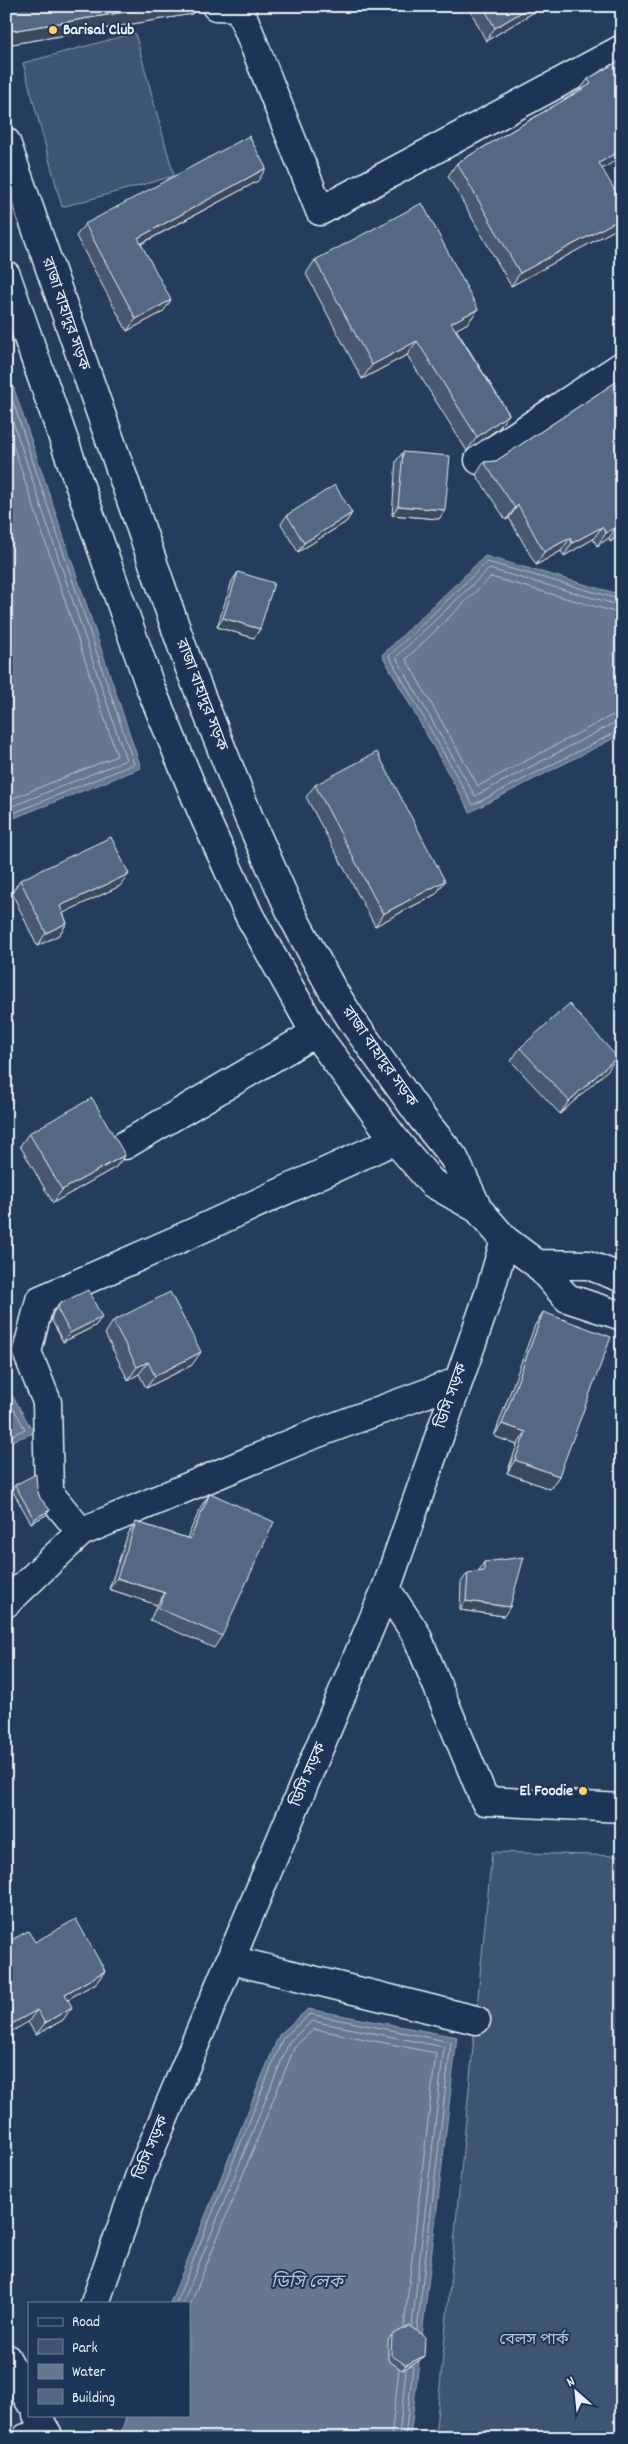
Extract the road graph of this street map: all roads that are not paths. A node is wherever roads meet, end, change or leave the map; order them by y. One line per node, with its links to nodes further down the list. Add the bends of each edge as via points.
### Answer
1 (216, 6): 2 (street, via 239,7 320,211)
2 (622, 49)
3 (6, 142): 10 (street, রাজা বাহাদুর সড়ক, via 188,666 290,911 355,1025 454,1158)
4 (6, 275): 7 (street, রাজা বাহাদুর সড়ক, via 155,698 249,915)
5 (622, 366): 6 (street)
6 (479, 460)
7 (315, 1033): 8 (street, রাজা বাহাদুর সড়ক); 9 (street)
8 (395, 1140): 10 (street, রাজা বাহাদুর সড়ক, via 432,1183); 16 (street, via 40,1300 27,1352 47,1402 49,1494)
9 (125, 1145)
10 (478, 1209): 11 (street, রাজা বাহাদুর সড়ক)
11 (506, 1240): 12 (street, রাজা বাহাদুর সড়ক); 15 (street, ডিসি সড়ক)
12 (537, 1264): 13 (street, via 588,1266); 14 (street, রাজা বাহাদুর সড়ক, via 567,1298)
13 (622, 1278)
14 (622, 1316)
15 (457, 1382): 16 (street, via 307,1437); 17 (street, ডিসি সড়ক)
16 (81, 1532): 18 (street)
17 (386, 1590): 19 (street, via 416,1634 485,1801); 20 (street, ডিসি সড়ক)
18 (6, 1603)
19 (622, 1808)
20 (231, 1960): 21 (street); 22 (street, ডিসি সড়ক, via 140,2176)
21 (476, 2020)
22 (95, 2302)
23 (6, 2358): 24 (street)
24 (28, 2398)

